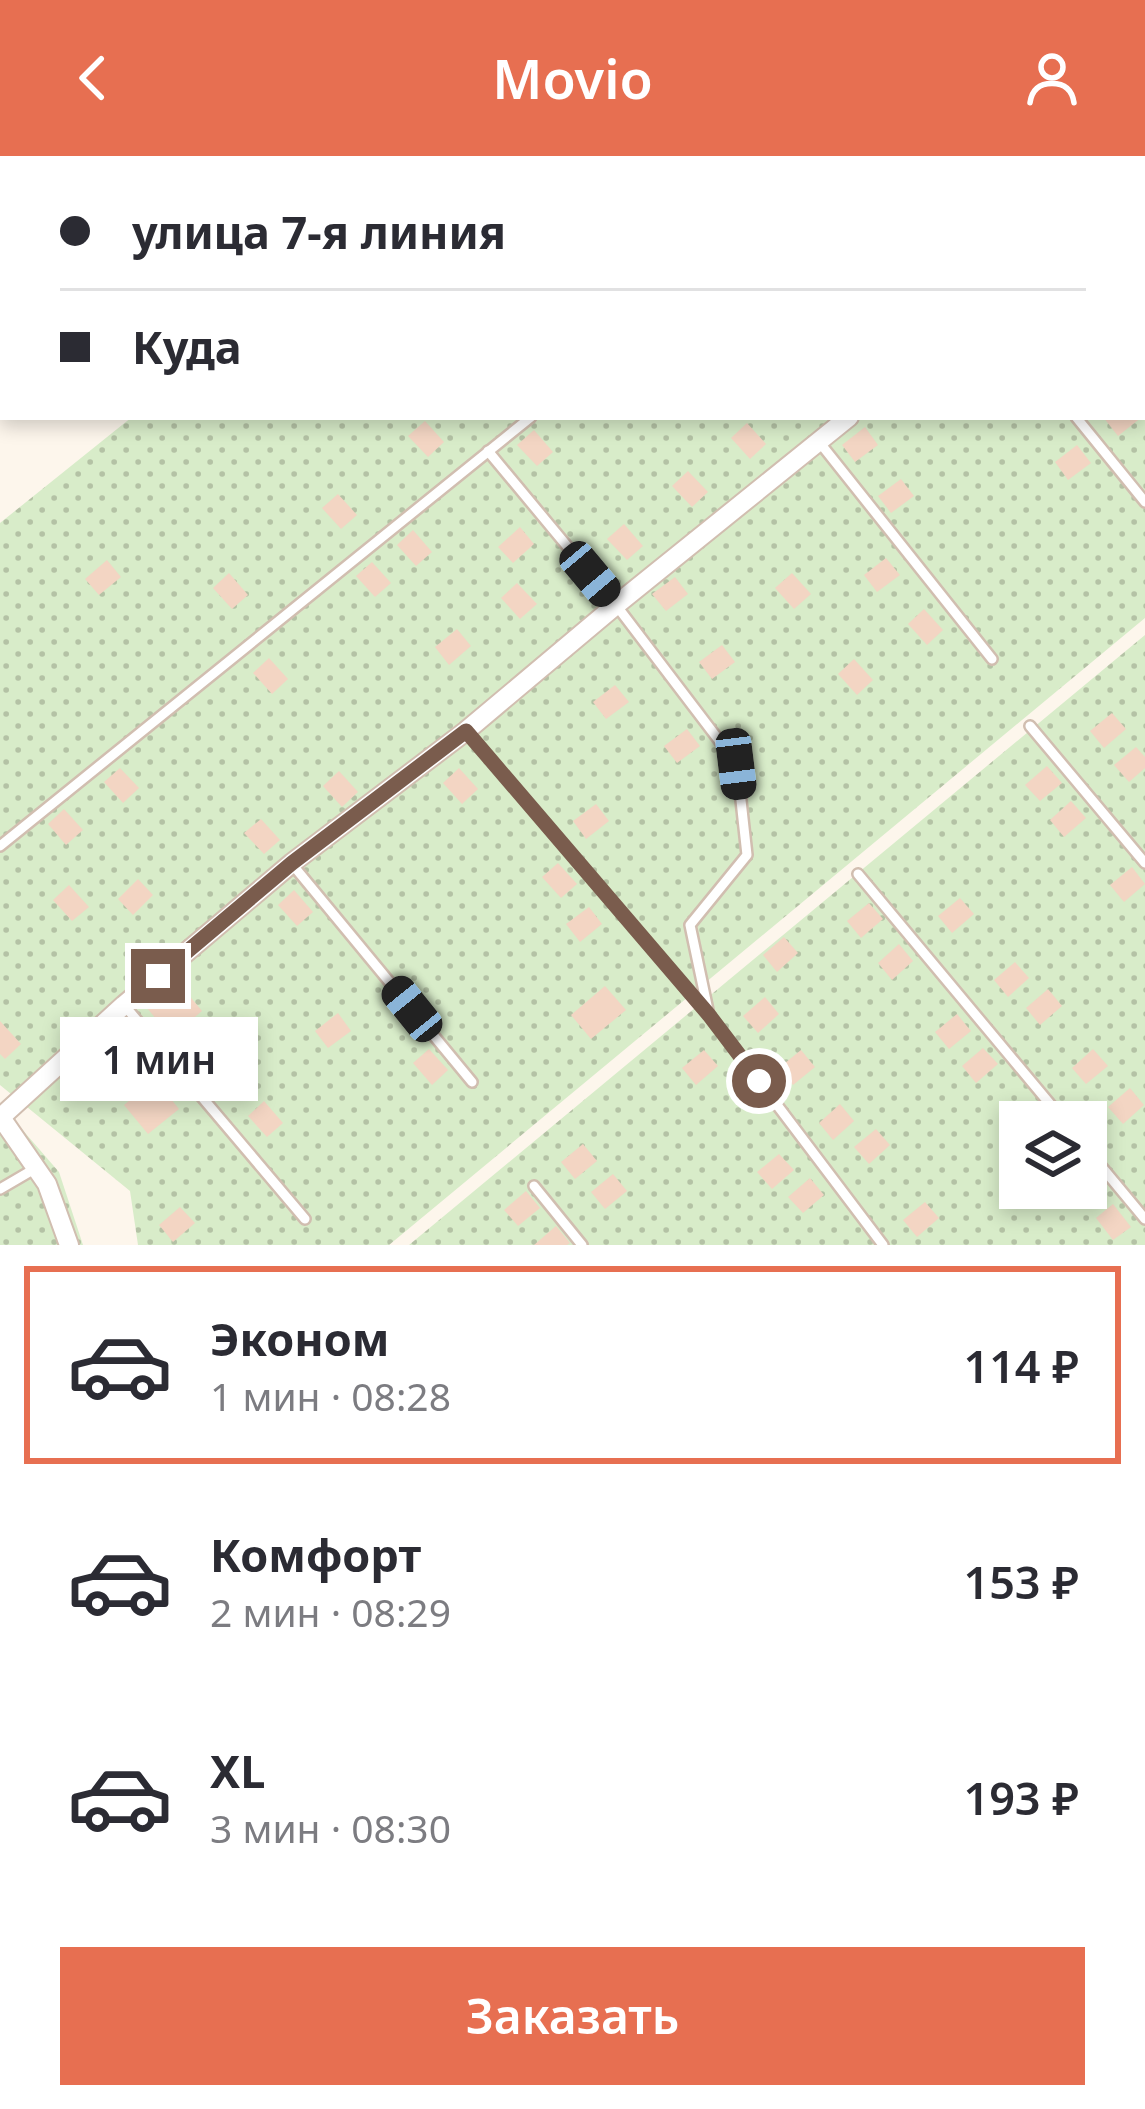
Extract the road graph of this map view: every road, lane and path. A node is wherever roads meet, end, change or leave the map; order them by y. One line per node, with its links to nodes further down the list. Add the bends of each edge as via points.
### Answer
1 (527, 420): 5 (lane)
2 (845, 420): 4 (street)
3 (1078, 420): 6 (lane)
4 (819, 441): 7 (street); 8 (lane)
5 (488, 452): 7 (lane); 11 (lane)
6 (1145, 502)
7 (616, 604): 10 (street); 16 (lane, via 736,764 747,855 690,925)
8 (992, 659)
9 (1030, 726): 13 (lane)
10 (466, 731): 12 (street); 16 (lane)
11 (0, 846)
12 (292, 863): 15 (street); 17 (lane)
13 (1145, 863)
14 (858, 874): 18 (lane)
15 (124, 1005): 19 (street); 24 (lane)
16 (709, 1015): 28 (lane)
17 (472, 1082)
18 (1047, 1101)
19 (0, 1117): 20 (street)
20 (36, 1168): 23 (lane); 26 (street)
21 (1107, 1173): 25 (lane)
22 (534, 1186): 27 (lane)
23 (0, 1189)
24 (305, 1219)
25 (1145, 1219)
26 (68, 1245)
27 (582, 1245)
28 (883, 1245)

